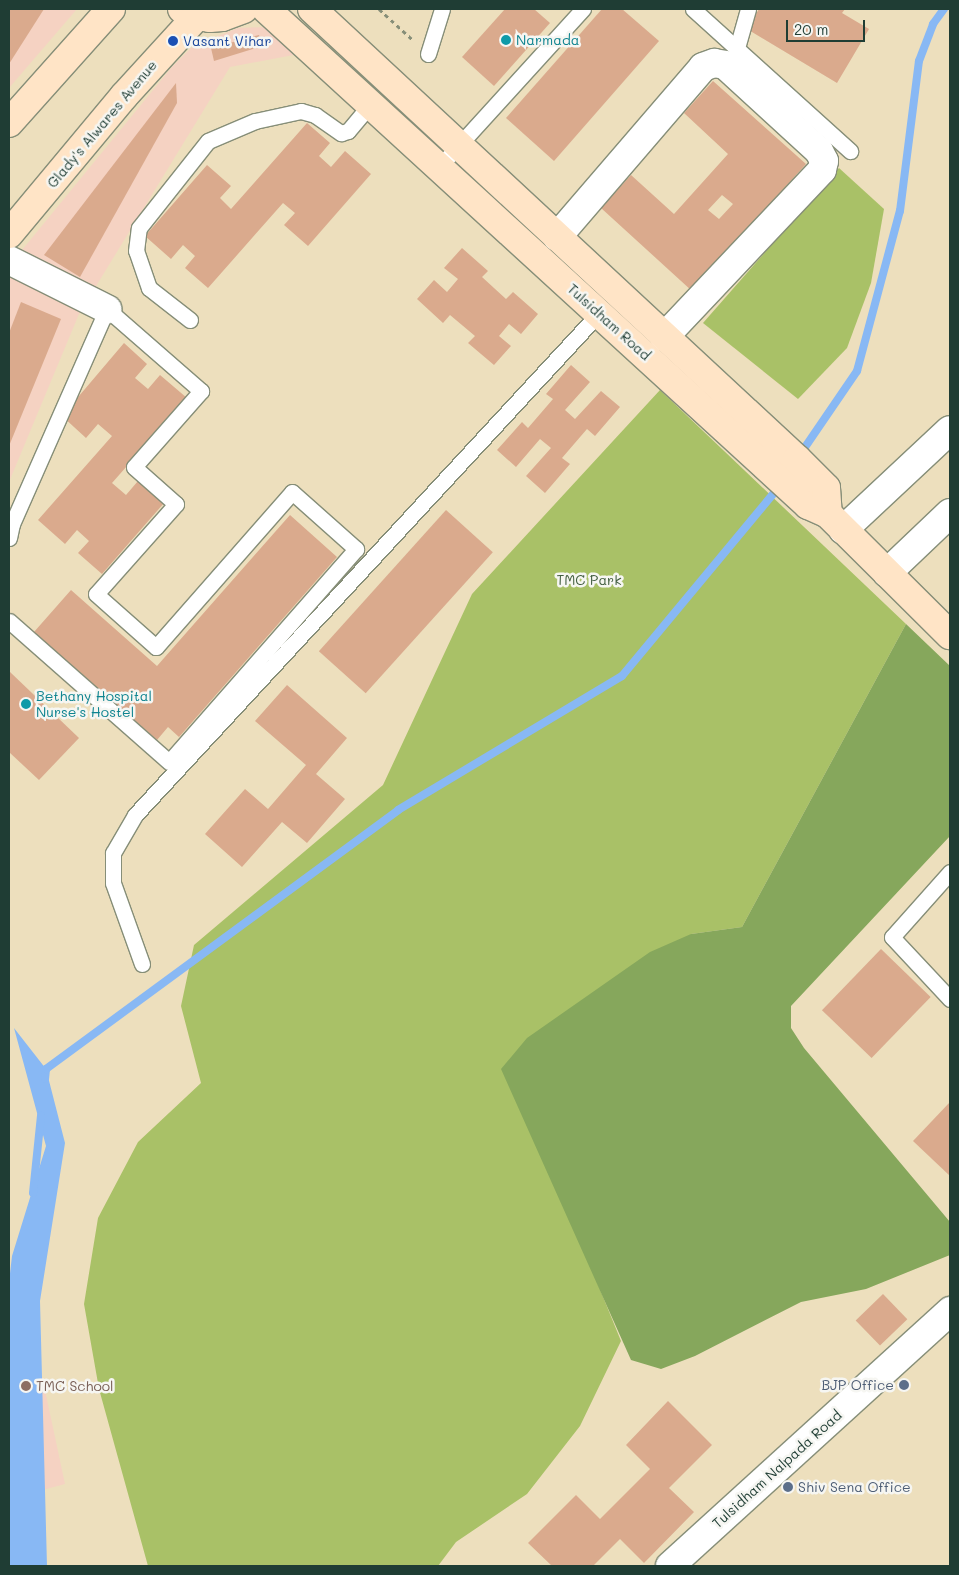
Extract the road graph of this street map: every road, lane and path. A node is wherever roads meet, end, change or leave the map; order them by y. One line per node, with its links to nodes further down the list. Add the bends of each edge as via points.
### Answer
1 (111, 9): 14 (street)
2 (244, 9): 9 (street, via 222,17)
3 (266, 9): 13 (street, Tulsidham Road)
4 (312, 9): 15 (street)
5 (379, 9): 12 (path)
6 (442, 9): 12 (lane)
7 (693, 9): 11 (lane)
8 (748, 9): 11 (lane)
9 (189, 12): 18 (street, Glady's Alwares Avenue)
10 (576, 12): 15 (lane)
11 (737, 48): 16 (lane)
12 (428, 54)
13 (371, 104): 17 (street, Tulsidham Road); 23 (lane, via 348,131 341,133 315,115 302,111 255,121 208,141 139,228 136,251 149,288)
14 (9, 123)
15 (458, 145): 17 (lane); 19 (street)
16 (850, 151)
17 (439, 167): 22 (street, Tulsidham Road)
18 (9, 234)
19 (558, 237): 24 (street); 24 (street, via 703,67 714,63 725,65 820,151 824,161 822,170)
20 (9, 260): 21 (street)
21 (107, 309): 28 (lane, via 12,524); 29 (lane, via 201,391 134,467 176,504 96,594 156,647 292,492)
22 (599, 312): 24 (street, Tulsidham Road); 30 (lane)
23 (190, 320)
24 (660, 345): 27 (street, Tulsidham Road, via 788,468 808,505)
25 (950, 430): 27 (street)
26 (950, 513): 31 (street)
27 (836, 522): 31 (street, Tulsidham Road)
28 (9, 538)
29 (356, 549): 30 (lane); 32 (lane, via 169,762)
30 (369, 561): 35 (lane, via 135,815 113,853 113,883)
31 (887, 573): 33 (street, Tulsidham Road)
32 (9, 621)
33 (950, 635)
34 (950, 872): 36 (lane, via 892,937)
35 (142, 964)
36 (950, 999)
37 (950, 1311): 38 (street, Tulsidham Nalpada Road)
38 (670, 1566)

